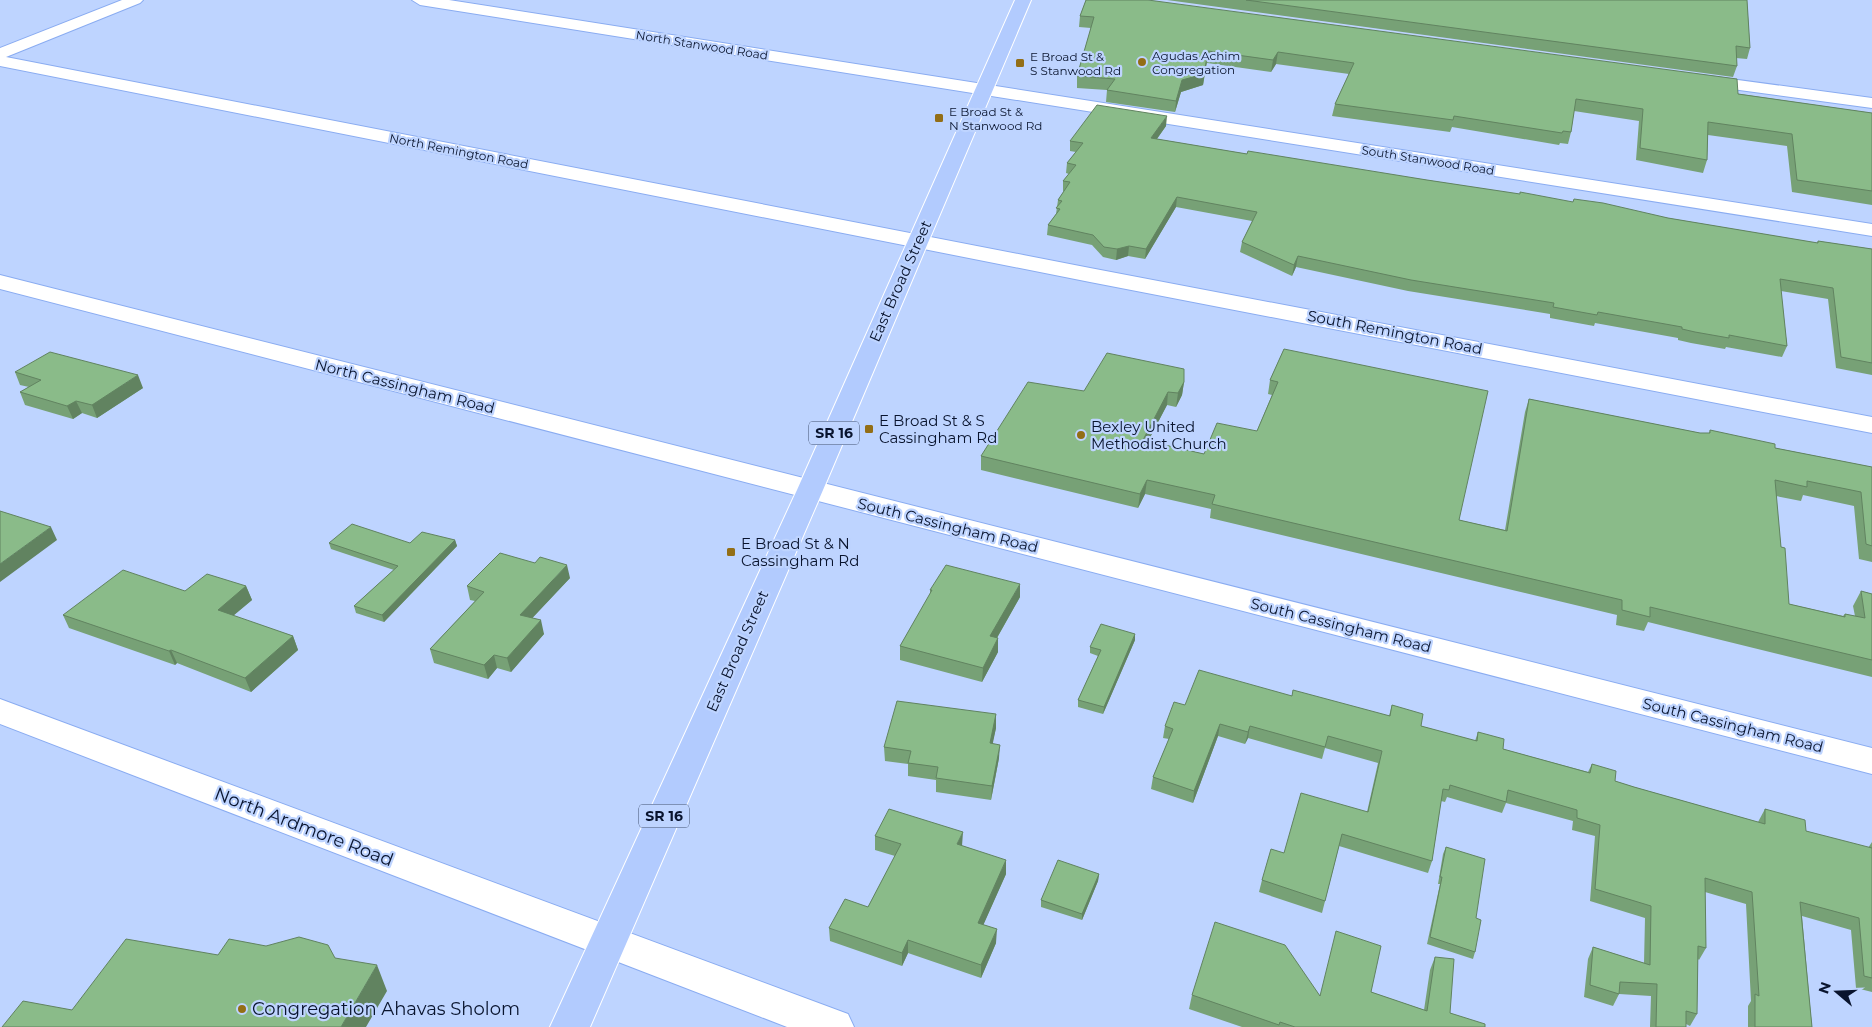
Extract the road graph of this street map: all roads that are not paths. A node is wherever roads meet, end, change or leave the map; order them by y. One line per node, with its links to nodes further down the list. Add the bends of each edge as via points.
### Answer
1 (135, 0): 4 (street)
2 (420, 0): 7 (street, North Stanwood Road)
3 (1023, 0): 7 (main road, East Broad Street / SR 16)
4 (0, 54)
5 (0, 61): 10 (street, North Remington Road)
6 (1688, 78): 8 (street)
7 (984, 90): 9 (street, South Stanwood Road); 10 (main road, East Broad Street / SR 16)
8 (1872, 103)
9 (1872, 230)
10 (918, 240): 12 (street, South Remington Road); 13 (main road, East Broad Street / SR 16)
11 (0, 282): 13 (street, North Cassingham Road)
12 (1872, 424)
13 (810, 490): 15 (street, South Cassingham Road); 16 (main road, East Broad Street / SR 16)
14 (0, 711): 16 (street, North Ardmore Road)
15 (1872, 761)
16 (608, 942): 17 (main road, East Broad Street / SR 16); 18 (street, North Ardmore Road)
17 (570, 1027)
18 (834, 1027)

